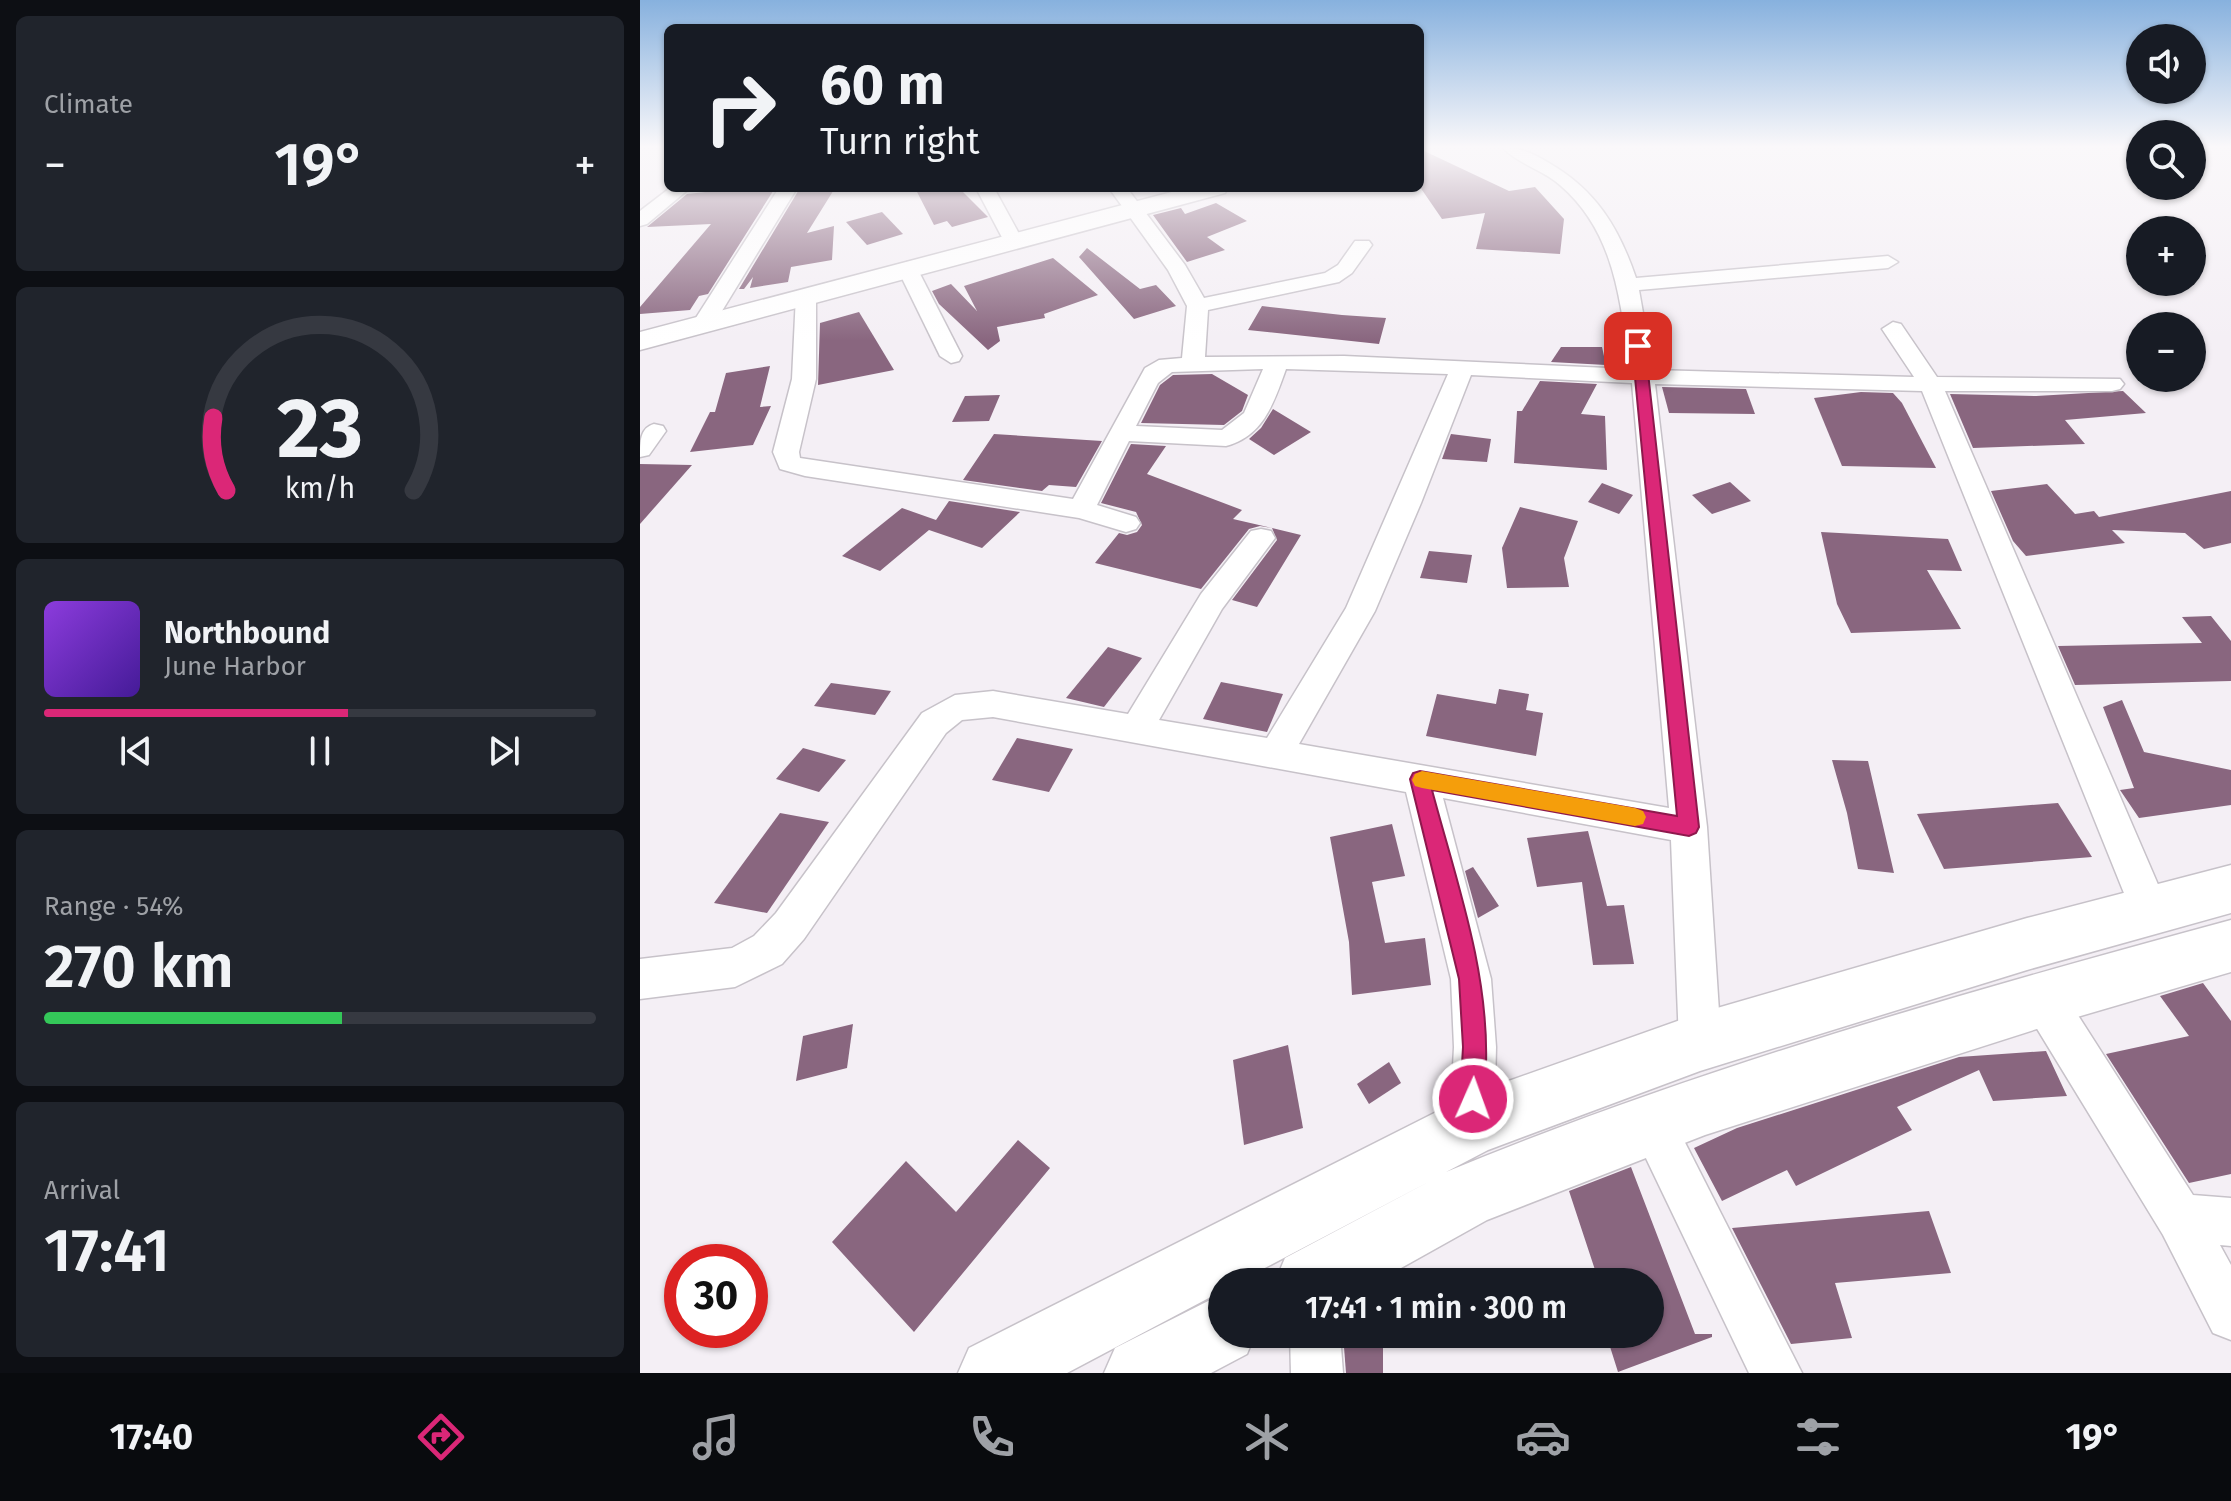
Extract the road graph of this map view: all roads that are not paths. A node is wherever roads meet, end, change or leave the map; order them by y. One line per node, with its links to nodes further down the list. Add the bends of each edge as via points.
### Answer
1 (773, 212): 13 (street)
2 (998, 212): 6 (street)
3 (1129, 212): 6 (main road)
4 (1134, 212): 12 (street, via 1178,269)
5 (1597, 212): 10 (street)
6 (1013, 241): 9 (main road)
7 (1362, 245): 12 (street, via 1332,278)
8 (1888, 262): 10 (street)
9 (907, 268): 11 (main road); 16 (street)
10 (1628, 285): 20 (street)
11 (806, 295): 13 (main road); 24 (street, via 804,379 786,452 789,463)
12 (1198, 306): 18 (street)
13 (703, 324): 15 (main road)
14 (1893, 329): 22 (street)
15 (640, 341)
16 (951, 356)
17 (1277, 363): 18 (street); 19 (street); 23 (street, via 1254,422 1242,432 1226,438)
18 (1193, 364): 23 (street, via 1167,365 1153,373)
19 (1462, 368): 20 (street); 28 (street, via 1360,611)
20 (1643, 376): 22 (street); 30 (street)
21 (2112, 384): 22 (street)
22 (1931, 385): 32 (street)
23 (1121, 433): 24 (street)
24 (1081, 509): 25 (street)
25 (1126, 523)
26 (1261, 538): 27 (street, via 1211,602)
27 (1137, 729): 28 (street); 34 (street, via 993,704 955,708 934,723 768,950 735,967)
28 (1275, 754): 29 (street)
29 (1420, 779): 30 (street); 37 (street, via 1471,979)
30 (1689, 827): 36 (street)
31 (2231, 889): 32 (main road)
32 (2150, 910): 36 (main road)
33 (2231, 946): 35 (main road)
34 (640, 979)
35 (2043, 999): 38 (main road, via 1705,1105); 39 (street)
36 (1700, 1042): 37 (main road)
37 (1472, 1125): 45 (main road)
38 (1653, 1127): 41 (main road, via 1468,1195); 48 (street)
39 (2180, 1218): 40 (street); 42 (street)
40 (2231, 1222)
41 (1335, 1268)
42 (2231, 1315)
43 (1208, 1337): 46 (main road)
44 (1316, 1348): 47 (street)
45 (994, 1373)
46 (1140, 1373)
47 (1317, 1373)
48 (1776, 1373)

